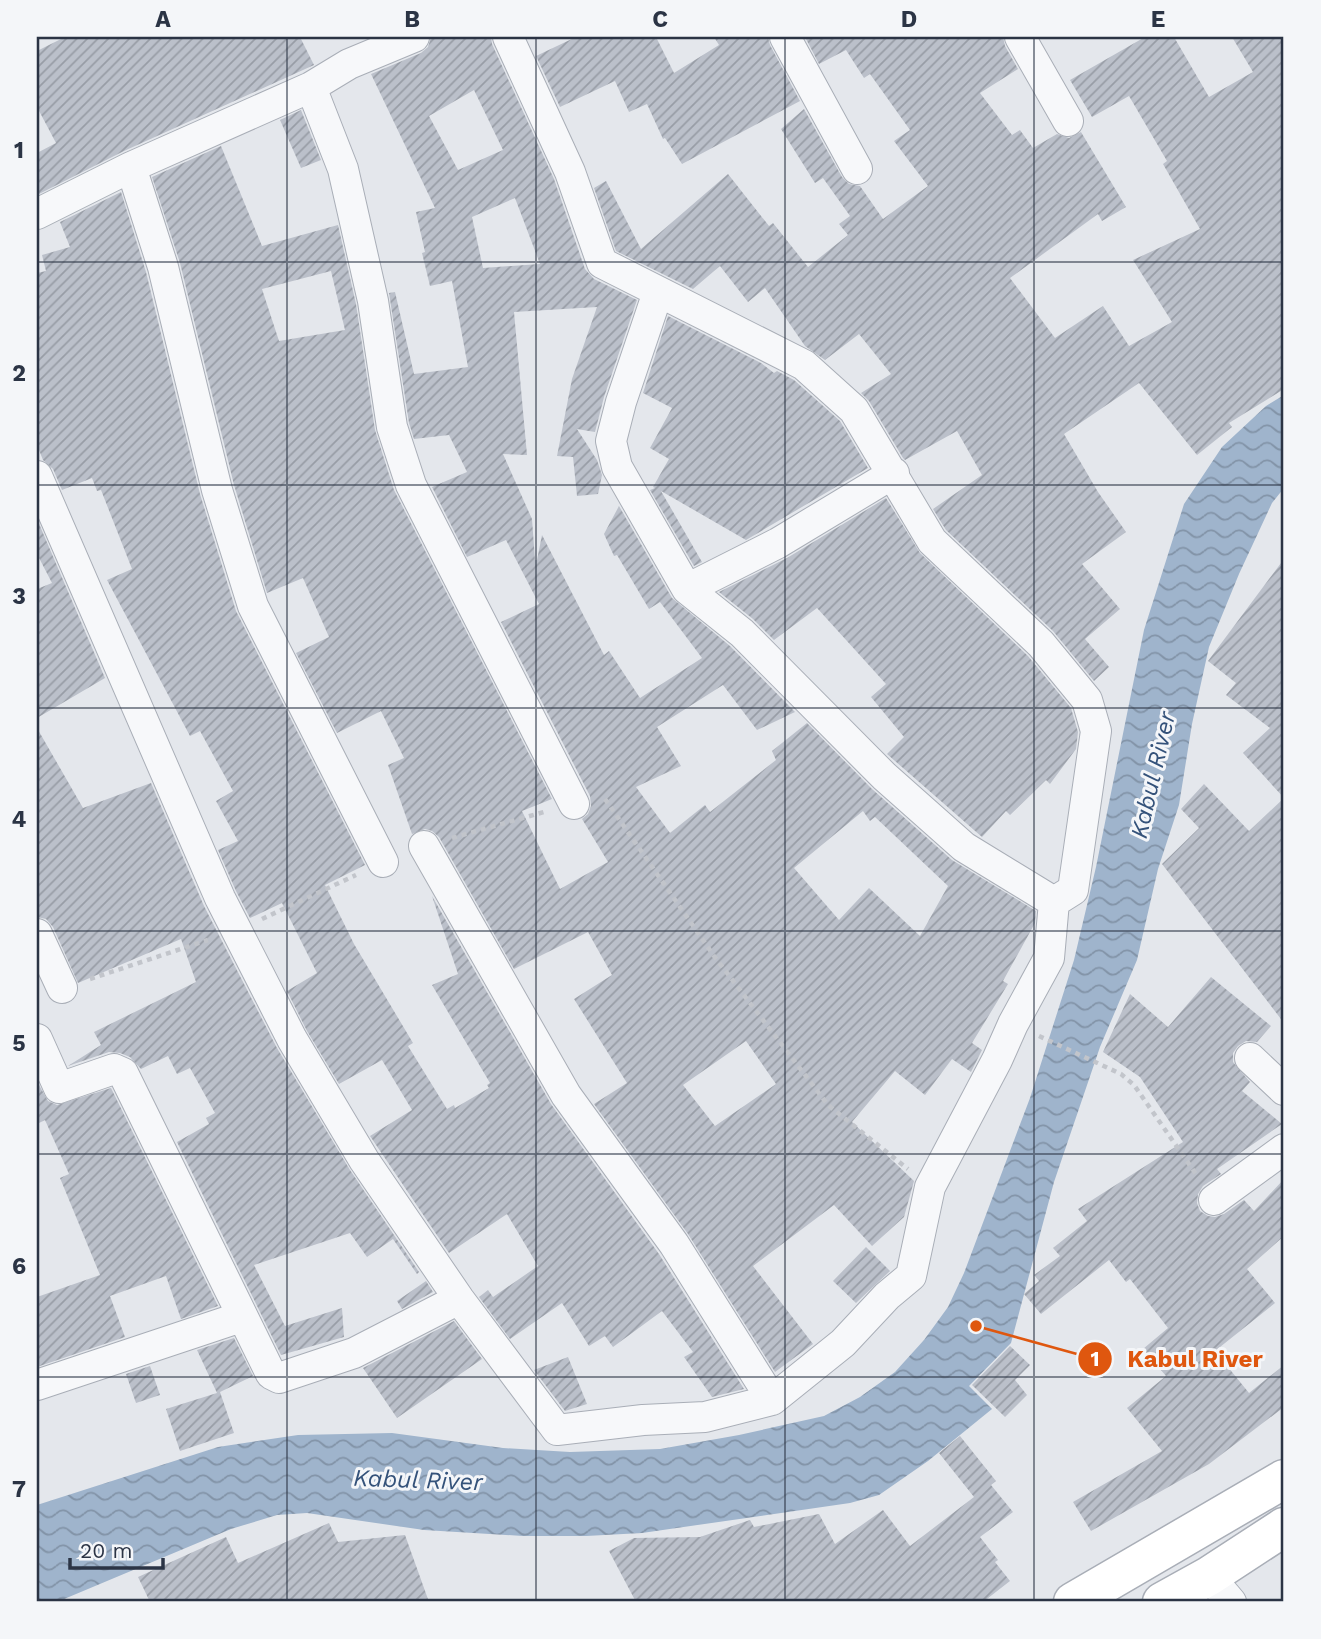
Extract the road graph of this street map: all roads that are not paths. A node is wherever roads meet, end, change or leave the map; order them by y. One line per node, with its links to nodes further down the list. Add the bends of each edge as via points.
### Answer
1 (414, 37): 5 (street, via 349,64)
2 (508, 37): 10 (street, via 570,172 602,263)
3 (785, 37): 8 (street)
4 (1020, 37): 6 (street)
5 (311, 87): 7 (street); 14 (street, via 343,169 373,301 391,427 411,485)
6 (1068, 121)
7 (131, 167): 9 (street); 16 (street, via 163,267 217,490 253,606)
8 (857, 169)
9 (37, 214)
10 (658, 292): 11 (street, via 804,365 854,410); 13 (street, via 611,441 617,467)
11 (894, 473): 13 (street, via 778,543); 17 (street, via 932,541 1041,644 1087,700 1096,732 1073,890)
12 (37, 476): 25 (street, via 220,898 292,1039 364,1160)
13 (687, 589): 17 (street, via 742,633 884,776 964,847)
14 (574, 804)
15 (424, 846): 28 (street, via 566,1095 674,1244)
16 (383, 862)
17 (1054, 902): 28 (street, via 1049,958 930,1187 911,1276 843,1343)
18 (37, 934): 19 (street)
19 (62, 988)
20 (37, 1039): 25 (street, via 59,1088 114,1069 123,1073 271,1374 279,1378 354,1353)
21 (1250, 1058): 22 (street)
22 (1284, 1090)
23 (1284, 1149): 24 (street)
24 (1214, 1200)
25 (459, 1299): 28 (street, via 557,1430 705,1417)
26 (232, 1320): 27 (street)
27 (37, 1385)
28 (772, 1399)
29 (1284, 1479): 32 (main road)
30 (1284, 1527): 31 (main road)
31 (1220, 1589): 33 (main road)
32 (1073, 1602)
33 (1162, 1602)

